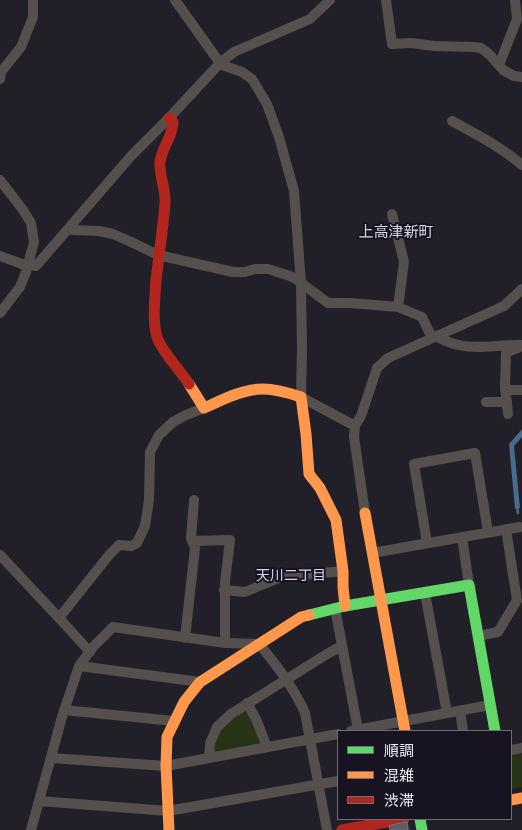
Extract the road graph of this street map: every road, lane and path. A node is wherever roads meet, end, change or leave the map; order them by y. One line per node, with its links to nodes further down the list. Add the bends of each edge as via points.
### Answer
1 (34, 0): 9 (street, via 33,17 21,47)
2 (175, 0): 6 (street)
3 (330, 0): 6 (street, via 310,19 234,52)
4 (386, 0): 7 (street, via 392,44 481,48)
5 (515, 0): 7 (street, via 517,19)
6 (220, 63): 10 (street); 19 (street, via 252,79 267,104 294,191)
7 (499, 65): 8 (street, via 514,76)
8 (522, 77)
9 (0, 79)
10 (169, 118): 15 (street, via 131,156); 17 (street, via 173,128 160,163 165,201)
11 (452, 121): 12 (street)
12 (522, 165)
13 (0, 180): 18 (street, via 30,223 34,242)
14 (392, 214): 21 (street, via 404,262)
15 (69, 228): 17 (street, via 113,234); 18 (street, via 36,266)
16 (0, 256): 18 (street)
17 (158, 256): 19 (street, via 233,272 268,269); 30 (street, via 154,302 157,337)
18 (28, 265): 22 (street, via 20,287)
19 (301, 283): 21 (street, via 328,303); 27 (street)
20 (522, 288): 23 (street, via 504,306)
21 (398, 307): 23 (street, via 422,317)
22 (0, 313)
23 (434, 338): 24 (street, via 460,346); 32 (street, via 388,358 377,368)
24 (522, 346): 25 (street, via 506,353)
25 (505, 390): 26 (street); 29 (street)
26 (522, 390)
27 (300, 397): 30 (street, via 259,389); 32 (street); 43 (street, via 309,474 336,520)
28 (486, 402): 29 (street)
29 (507, 402): 31 (street)
30 (204, 408): 50 (street, via 173,422 159,435 150,452 149,500 145,526 137,543 119,545)
31 (508, 414)
32 (356, 426): 34 (street, via 354,437)
33 (194, 500): 39 (street)
34 (365, 513): 41 (street)
35 (521, 528): 36 (street)
36 (506, 529): 37 (street); 48 (street)
37 (488, 532): 38 (street); 40 (street, via 476,453 414,464)
38 (462, 537): 40 (street); 44 (street)
39 (192, 541): 45 (street, via 230,540); 52 (street, via 195,548)
40 (427, 543): 41 (street)
41 (372, 553): 47 (street)
42 (0, 555): 50 (street)
43 (343, 571): 45 (street, via 281,577 245,592); 49 (street)
44 (469, 585): 46 (street); 51 (street)
45 (224, 590): 53 (street)
46 (425, 593): 47 (street); 64 (street)
47 (381, 600): 49 (street); 66 (street)
48 (519, 600): 51 (street, via 498,632)
49 (340, 607): 54 (street, via 301,617); 55 (street)
50 (58, 618): 56 (street)
51 (478, 636): 61 (street)
52 (185, 638): 53 (street); 56 (street, via 113,627)
53 (225, 643): 54 (street)
54 (259, 644): 58 (street); 59 (street)
55 (342, 646): 58 (street); 67 (street)
56 (90, 652): 57 (street)
57 (79, 666): 59 (street); 62 (street)
58 (285, 679): 60 (street); 72 (street, via 302,705)
59 (200, 682): 65 (street)
60 (248, 703): 73 (street); 75 (street, via 217,727 210,743)
61 (490, 705): 63 (street); 70 (street)
62 (64, 710): 65 (street); 74 (street)
63 (460, 711): 64 (street); 69 (street)
64 (447, 713): 66 (street)
65 (174, 720): 76 (street, via 167,737)
66 (404, 726): 68 (street)
67 (354, 730)
68 (364, 730)
69 (464, 730)
70 (495, 730)
71 (337, 734): 72 (street)
72 (310, 739): 73 (street); 78 (street)
73 (267, 747): 75 (street)
74 (50, 758): 76 (street); 79 (street)
75 (209, 758): 76 (street)
76 (166, 766): 80 (street)
77 (337, 780): 78 (street)
78 (318, 784): 80 (street); 84 (street)
79 (40, 801): 80 (street); 82 (street)
80 (168, 811): 83 (street)
81 (398, 820): 85 (street)
82 (31, 830)
83 (169, 830)
84 (326, 830)
85 (342, 830)

